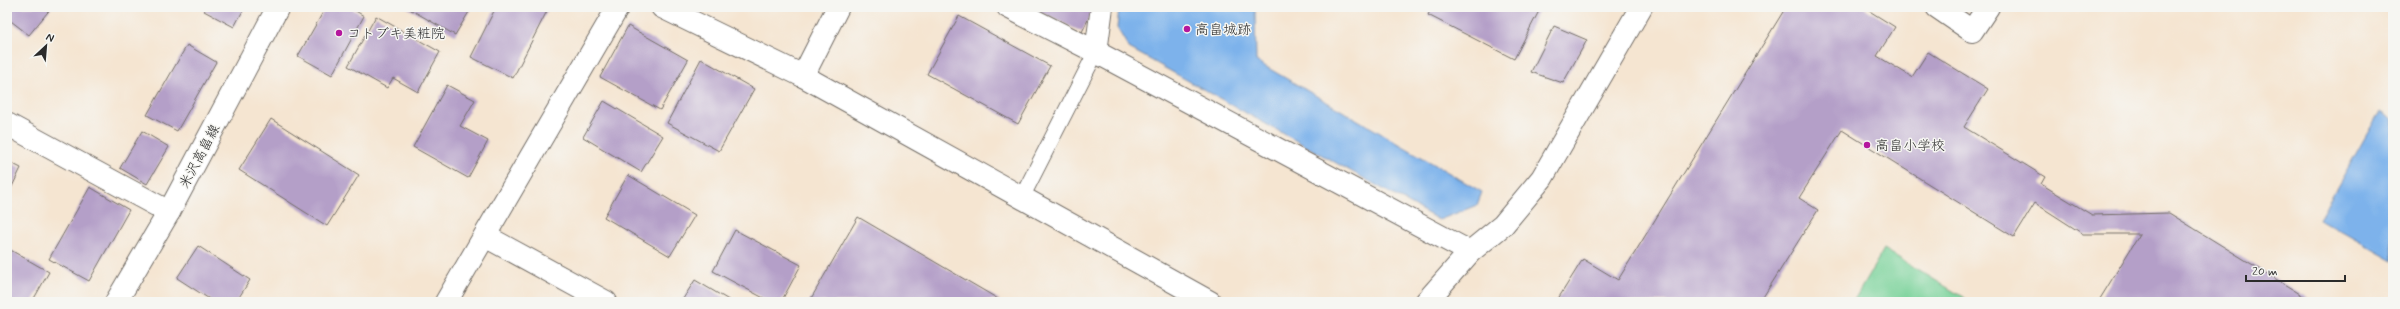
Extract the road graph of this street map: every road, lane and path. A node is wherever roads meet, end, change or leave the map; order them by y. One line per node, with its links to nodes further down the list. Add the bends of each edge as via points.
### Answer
1 (278, 7): 14 (street, 米沢高畠線)
2 (618, 7): 15 (street)
3 (662, 7): 11 (street)
4 (838, 7): 11 (street)
5 (1008, 7): 10 (street)
6 (1102, 7): 10 (street)
7 (1640, 7): 16 (street, via 1542,178 1503,225)
8 (1937, 7): 9 (street, via 1972,31)
9 (1988, 7)
10 (1096, 52): 13 (lane); 16 (street)
11 (803, 76): 13 (street)
12 (7, 124): 14 (street)
13 (1022, 197): 20 (street)
14 (169, 212): 17 (street, 米沢高畠線)
15 (485, 236): 18 (street); 19 (street)
16 (1470, 252): 21 (street)
17 (116, 302)
18 (446, 302)
19 (606, 302)
20 (1210, 302)
21 (1426, 302)

